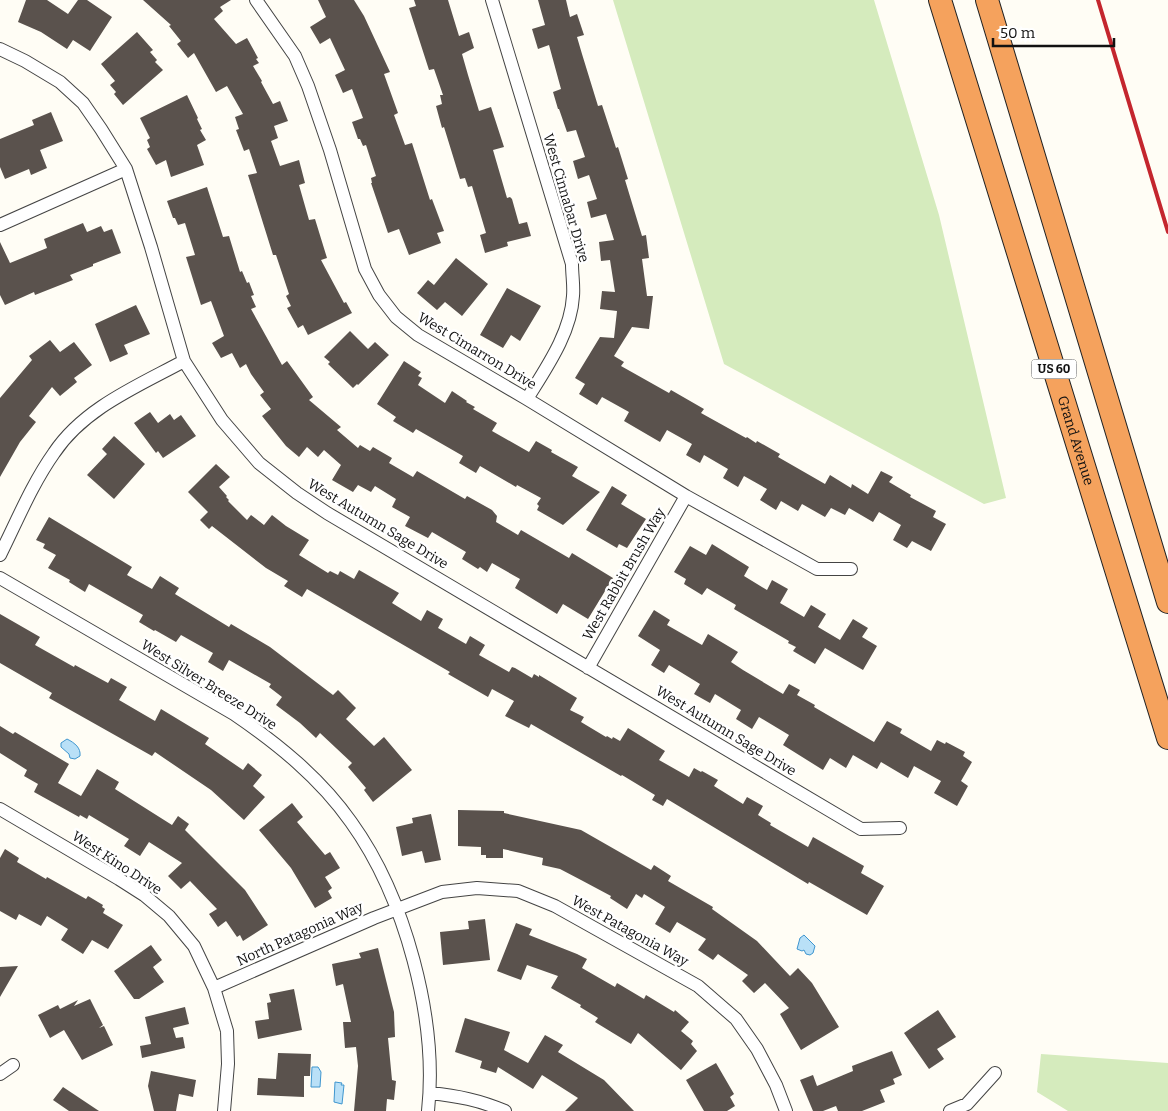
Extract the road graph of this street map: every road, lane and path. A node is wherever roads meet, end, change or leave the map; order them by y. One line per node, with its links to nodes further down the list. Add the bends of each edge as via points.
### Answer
1 (256, 0): 9 (street, West Cimarron Drive, via 294,56 308,86 366,269 379,295 396,317 418,336)
2 (492, 0): 9 (street, West Cinnabar Drive, via 572,264 574,296 568,320 555,352)
3 (940, 0): 16 (highway, Grand Avenue / US 60)
4 (987, 0): 14 (highway, US 60)
5 (0, 49): 6 (street, West Autumn Sage Drive, via 60,82 82,102)
6 (126, 169): 7 (street); 8 (street, West Autumn Sage Drive)
7 (0, 225)
8 (184, 361): 11 (street, via 113,399 72,431 54,453); 15 (street, West Autumn Sage Drive, via 222,420 258,462 298,493)
9 (527, 400): 10 (street, West Cimarron Drive)
10 (686, 496): 12 (street, West Cimarron Drive, via 817,569); 15 (street, West Rabbit Brush Way)
11 (0, 555)
12 (851, 569)
13 (0, 578): 19 (street, West Silver Breeze Drive, via 268,737 313,778 352,823)
14 (1168, 602)
15 (588, 668): 18 (street, West Autumn Sage Drive, via 861,829)
16 (1168, 738)
17 (0, 809): 20 (street, West Kino Drive, via 144,895 194,946)
18 (900, 828)
19 (398, 908): 20 (street, North Patagonia Way); 24 (street, West Silver Breeze Drive, via 420,990); 28 (street, West Patagonia Way, via 442,892 477,888 518,891 555,906 698,986 736,1019 757,1049)
20 (214, 988): 25 (street, West Kino Drive, via 227,1032)
21 (13, 1065): 22 (street)
22 (0, 1074)
23 (995, 1074): 29 (street, via 967,1104)
24 (430, 1093): 26 (street, West Silver Breeze Drive); 27 (street, via 461,1096)
25 (224, 1111)
26 (428, 1111)
27 (505, 1111)
28 (786, 1111)
29 (950, 1111)

